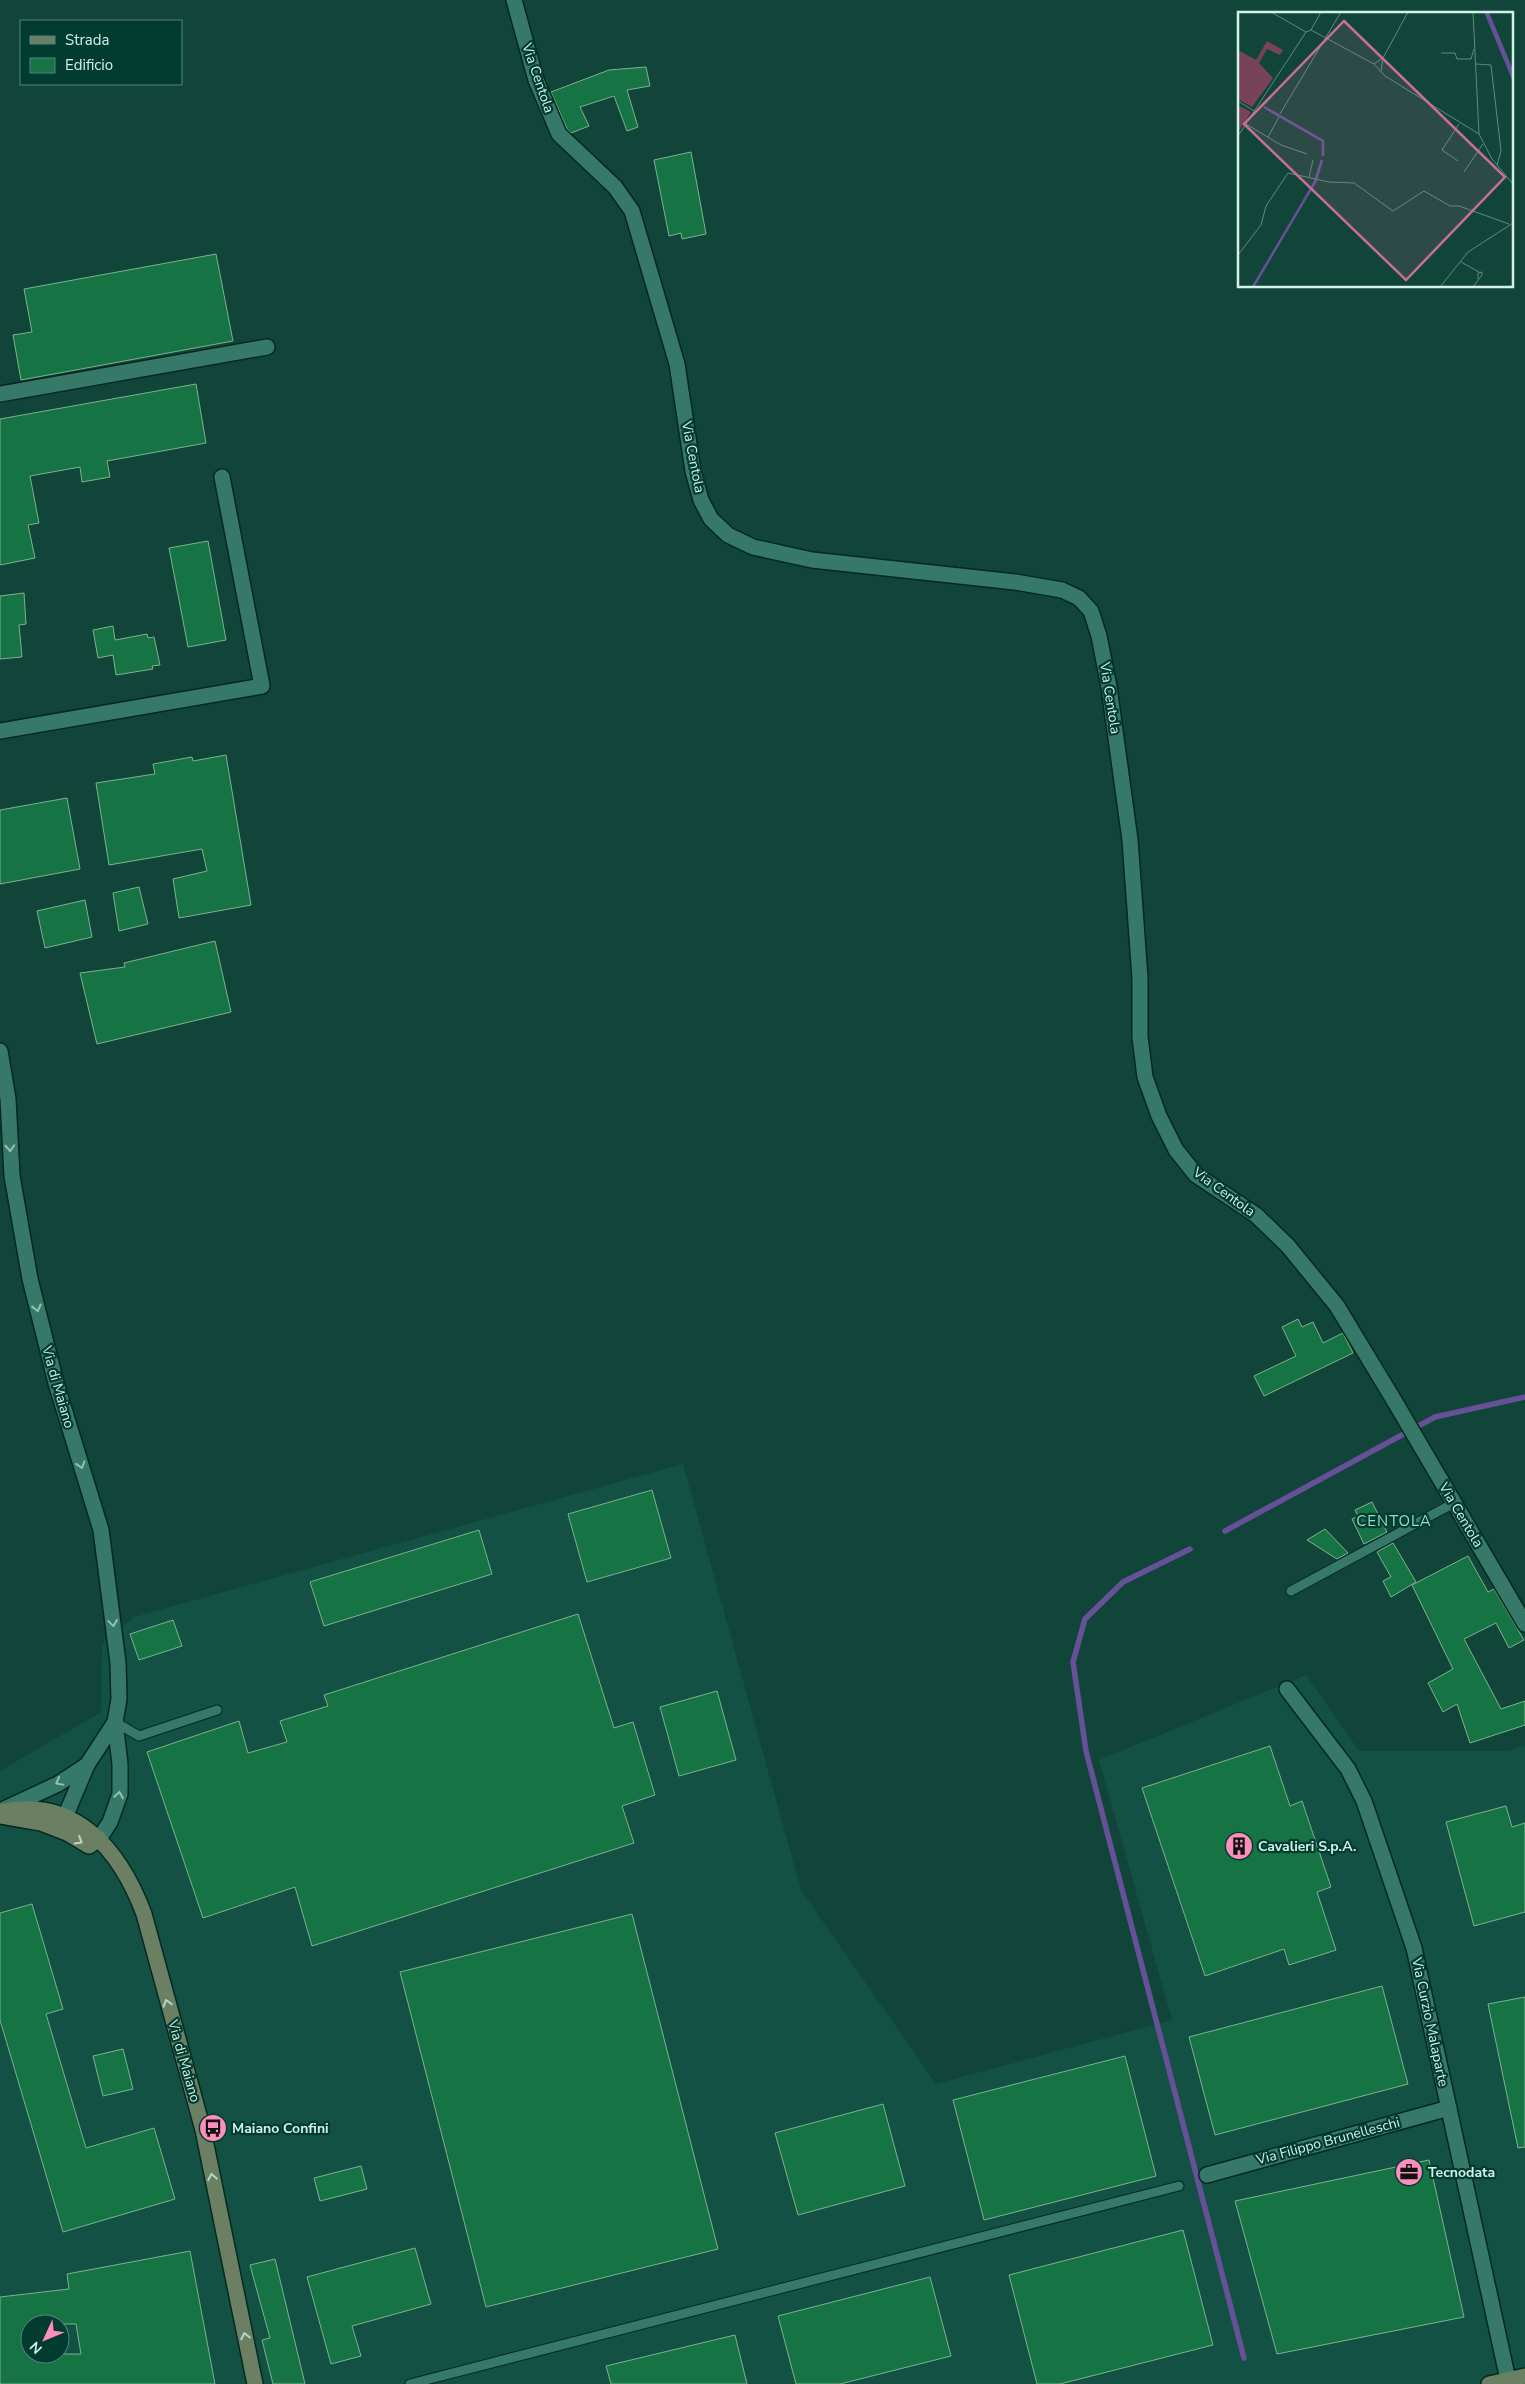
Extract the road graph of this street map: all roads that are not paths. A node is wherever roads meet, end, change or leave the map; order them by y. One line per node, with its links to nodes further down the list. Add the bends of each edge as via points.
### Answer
1 (514, 0): 7 (street, Via Centola, via 536,80 559,134 615,187 632,211 677,364 693,471 701,500 711,519 728,534 753,547 812,560 1062,590 1079,598 1091,611 1109,687 1130,840 1144,1069 1159,1116 1176,1150 1196,1175 1256,1215 1288,1246 1336,1306)
2 (267, 347): 3 (street)
3 (0, 394)
4 (222, 477): 5 (street, via 262,686)
5 (0, 731)
6 (0, 1050): 12 (street, Via di Maiano, one-way to 12, via 8,1099 12,1176 30,1279 56,1383 101,1530 118,1663 119,1699)
7 (1454, 1503): 8 (lane); 9 (street, Via Centola)
8 (1291, 1591)
9 (1525, 1624)
10 (1287, 1689): 17 (street, Via Curzio Malaparte, via 1348,1768 1364,1801 1414,1948)
11 (217, 1710): 12 (lane, via 139,1736)
12 (115, 1722): 13 (street, Via di Maiano); 16 (street, Via di Maiano, one-way to 12, via 120,1794)
13 (87, 1765): 14 (street, Via di Maiano, one-way to 14, via 58,1784); 15 (street, Via di Maiano)
14 (0, 1813): 15 (street, Via di Maiano, via 27,1808); 16 (street, one-way to 16, via 41,1823 89,1846)
15 (65, 1817): 16 (street, Via di Maiano)
16 (100, 1839): 22 (street, Via di Maiano, one-way to 16, via 203,2130 144,1914 121,1867)
17 (1449, 2108): 18 (street, Via Filippo Brunelleschi); 21 (street, Via Curzio Malaparte)
18 (1207, 2175)
19 (1179, 2186): 23 (lane)
20 (1525, 2376): 21 (street)
21 (1508, 2380): 24 (street)
22 (255, 2384)
23 (410, 2384)
24 (1489, 2384)

